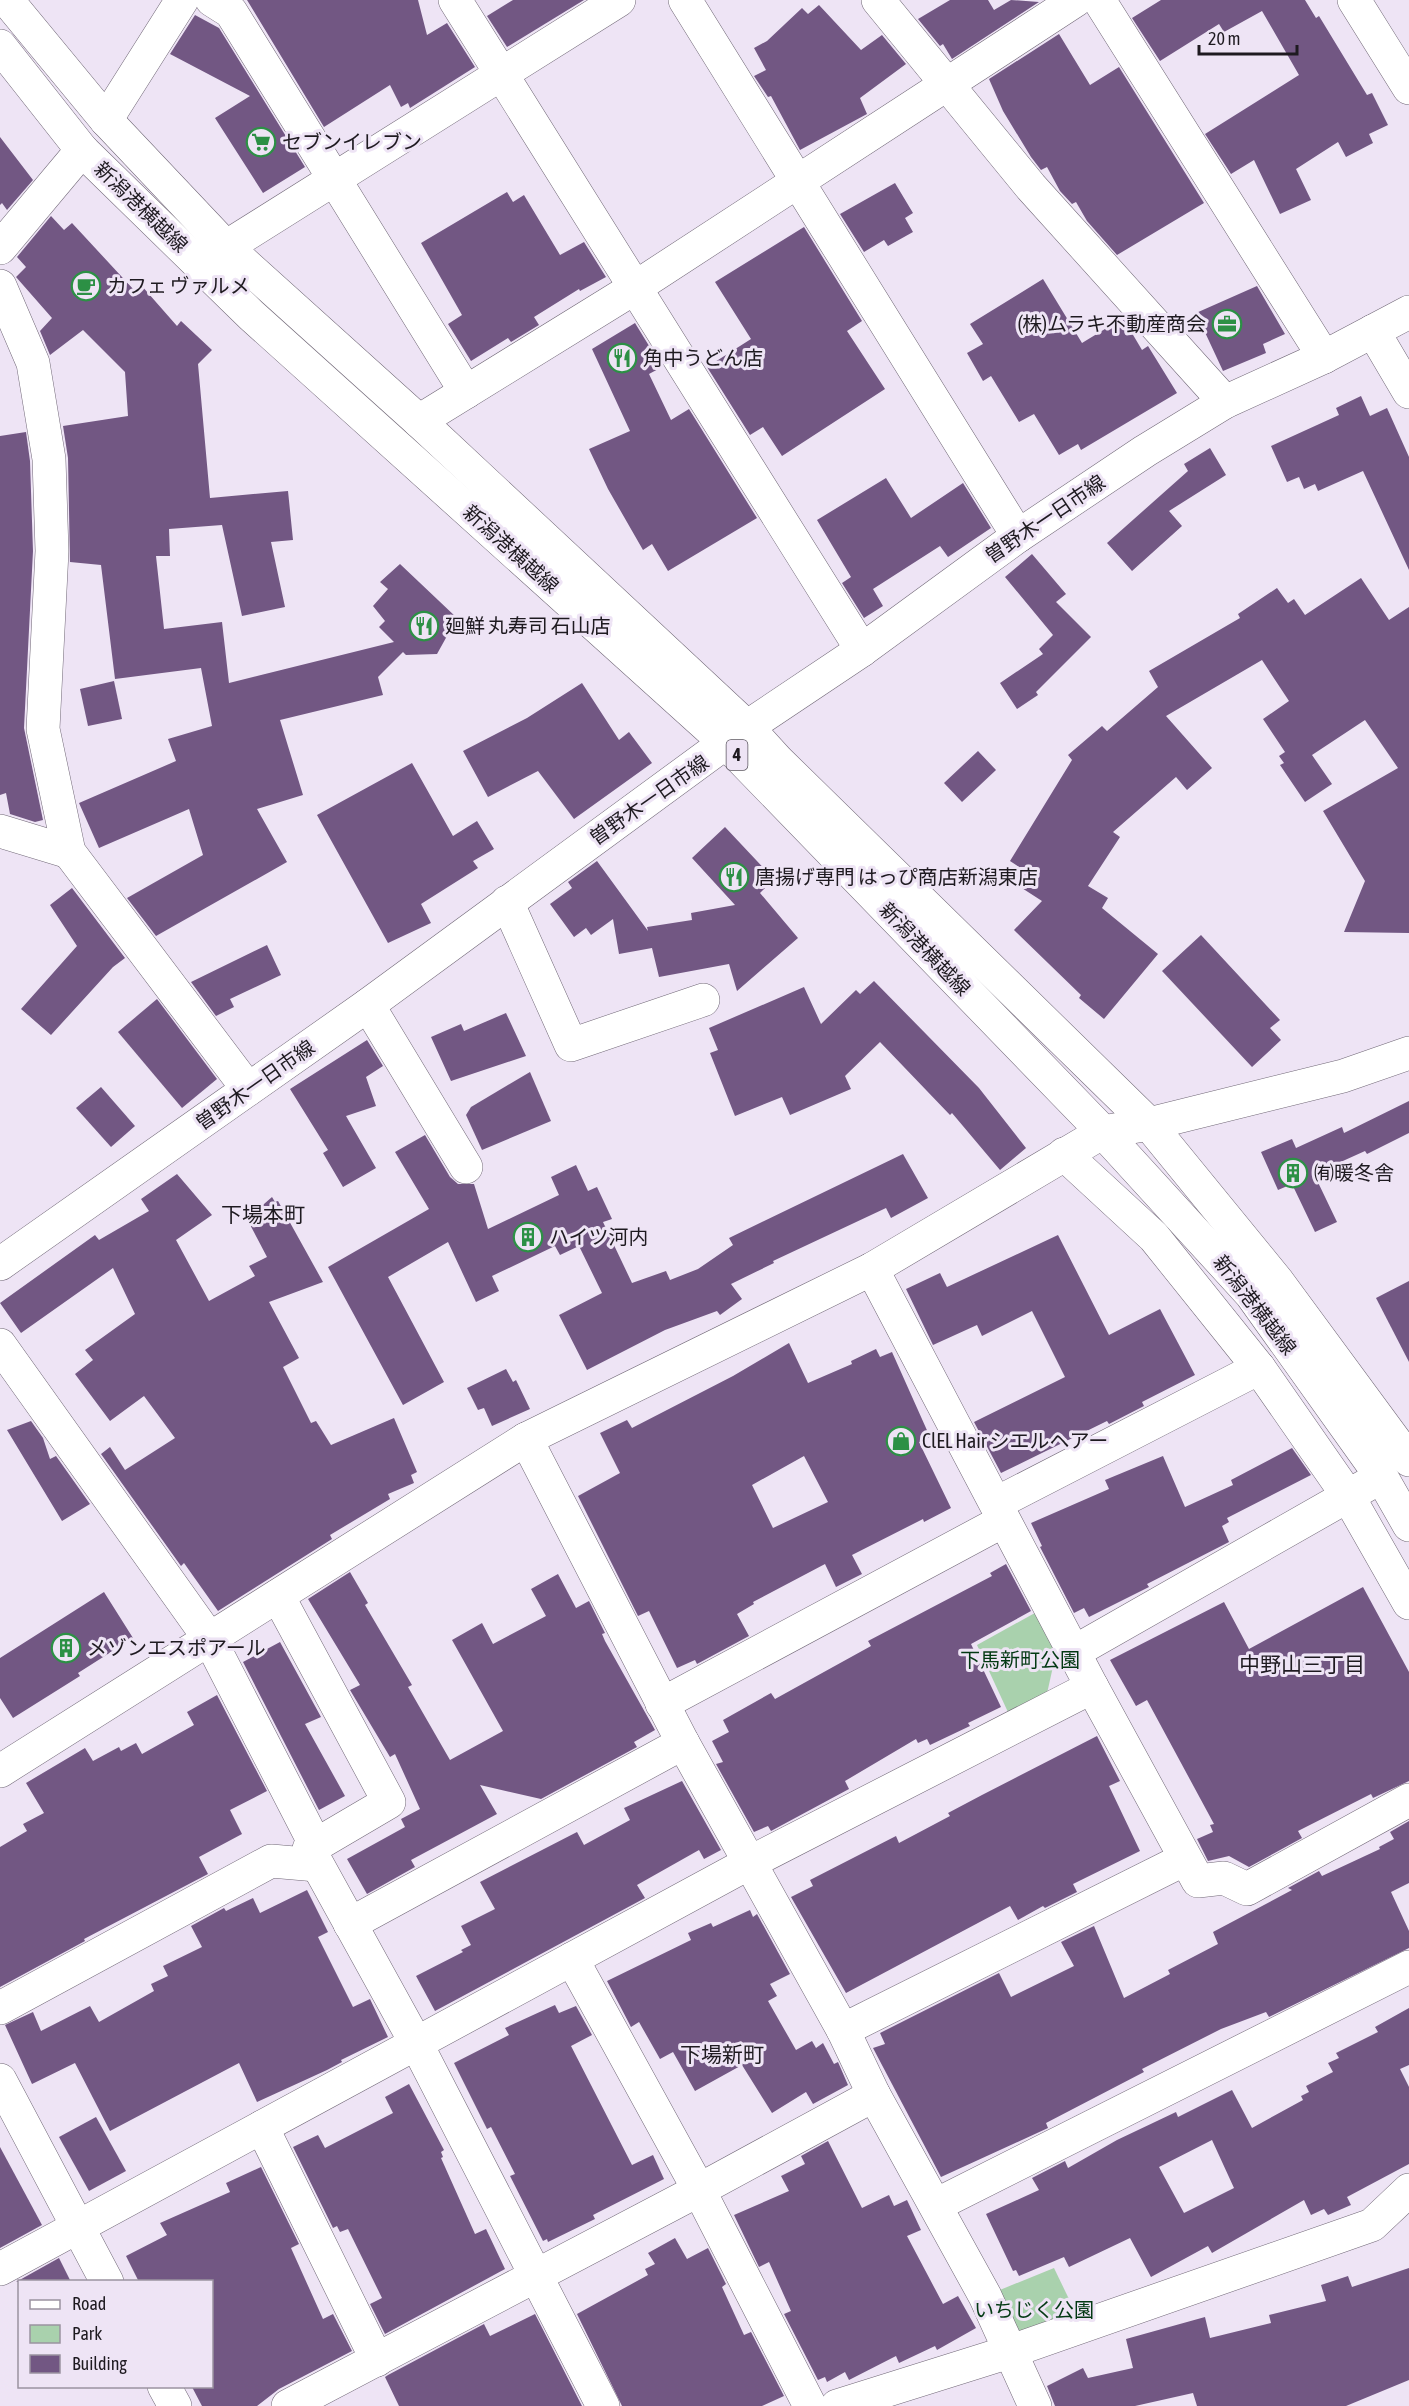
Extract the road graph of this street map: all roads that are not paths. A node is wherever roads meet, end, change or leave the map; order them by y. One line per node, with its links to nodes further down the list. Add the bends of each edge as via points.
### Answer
1 (7, 0): 15 (street, 新潟港横越線 / 4)
2 (182, 0): 15 (street)
3 (212, 0): 17 (street, via 231,12)
4 (455, 0): 12 (street)
5 (619, 0): 12 (street)
6 (685, 0): 18 (street)
7 (878, 0): 13 (street)
8 (1076, 0): 13 (street)
9 (1099, 0): 25 (street)
10 (1354, 0): 14 (street)
11 (0, 46): 16 (street, 新潟港横越線 / 4)
12 (502, 74): 17 (street); 22 (street)
13 (946, 83): 18 (street); 28 (street, via 1031,187)
14 (1409, 88)
15 (106, 120): 19 (street, 新潟港横越線 / 4)
16 (82, 150): 20 (street); 32 (street, 新潟港横越線 / 4, via 251,315)
17 (334, 178): 19 (street); 26 (street)
18 (798, 179): 22 (street); 30 (street)
19 (226, 247): 29 (street, 新潟港横越線 / 4)
20 (0, 248)
21 (0, 286): 34 (street, via 33,363 49,459 52,551 43,729)
22 (636, 287): 26 (street); 31 (street)
23 (1409, 312): 24 (street, 曽野木一日市線)
24 (1373, 331): 25 (street, 曽野木一日市線); 27 (street)
25 (1324, 357): 28 (street, 曽野木一日市線)
26 (466, 392): 29 (street)
27 (1409, 392)
28 (1225, 402): 30 (street, 曽野木一日市線)
29 (419, 421): 32 (street, 新潟港横越線 / 4)
30 (1018, 536): 31 (street, 曽野木一日市線)
31 (862, 650): 32 (street, 曽野木一日市線)
32 (737, 735): 35 (street, 曽野木一日市線); 40 (street, 新潟港横越線 / 4, via 778,761); 41 (street, 新潟港横越線 / 4)
33 (0, 831): 34 (street)
34 (69, 852): 39 (street)
35 (507, 902): 36 (street, via 571,1045); 37 (street, 曽野木一日市線)
36 (703, 1000)
37 (368, 1005): 39 (street, 曽野木一日市線); 43 (street)
38 (1409, 1053): 40 (street, via 1343,1076)
39 (248, 1089): 44 (street, 曽野木一日市線)
40 (1149, 1124): 41 (street); 49 (street, 新潟港横越線 / 4, via 1278,1282)
41 (1103, 1132): 42 (street); 50 (street, 新潟港横越線 / 4, via 1251,1294)
42 (1064, 1154): 45 (street); 47 (street, via 1154,1237)
43 (466, 1167)
44 (0, 1264)
45 (872, 1269): 48 (street); 52 (street)
46 (0, 1345): 56 (street)
47 (1259, 1368): 51 (street); 52 (street)
48 (526, 1439): 54 (street); 59 (street)
49 (1409, 1460)
50 (1381, 1476): 51 (street); 53 (street, 新潟港横越線 / 4)
51 (1347, 1496): 55 (street); 57 (street)
52 (1000, 1512): 57 (street); 59 (street)
53 (1409, 1525)
54 (278, 1596): 56 (street); 63 (street, via 389,1802)
55 (1409, 1603)
56 (209, 1638): 61 (street); 63 (street)
57 (1074, 1652): 58 (street)
58 (1092, 1687): 64 (street); 65 (street)
59 (662, 1704): 60 (street)
60 (683, 1743): 65 (street); 66 (street)
61 (0, 1771)
62 (1409, 1800): 64 (street, via 1247,1889 1224,1878 1198,1881)
63 (316, 1855): 66 (street); 69 (street, via 271,1861)
64 (1185, 1859): 70 (street)
65 (749, 1863): 67 (street); 70 (street)
66 (350, 1924): 71 (street)
67 (572, 1959): 71 (street); 75 (street)
68 (1409, 1967): 77 (street)
69 (0, 2008)
70 (843, 2030): 73 (street)
71 (416, 2043): 74 (street); 80 (street)
72 (0, 2080): 78 (street)
73 (874, 2094): 75 (street); 77 (street)
74 (262, 2127): 78 (street); 83 (street)
75 (699, 2190): 80 (street); 88 (street)
76 (1409, 2190): 82 (street, via 1372,2225)
77 (936, 2205): 82 (street, via 985,2296)
78 (77, 2227): 79 (street); 81 (street)
79 (0, 2269)
80 (534, 2276): 83 (street); 87 (street)
81 (106, 2280)
82 (1009, 2352): 89 (street); 90 (street)
83 (377, 2360): 86 (street)
84 (165, 2388): 85 (street)
85 (175, 2406)
86 (288, 2406)
87 (603, 2406)
88 (810, 2406)
89 (837, 2406)
90 (1035, 2406)

